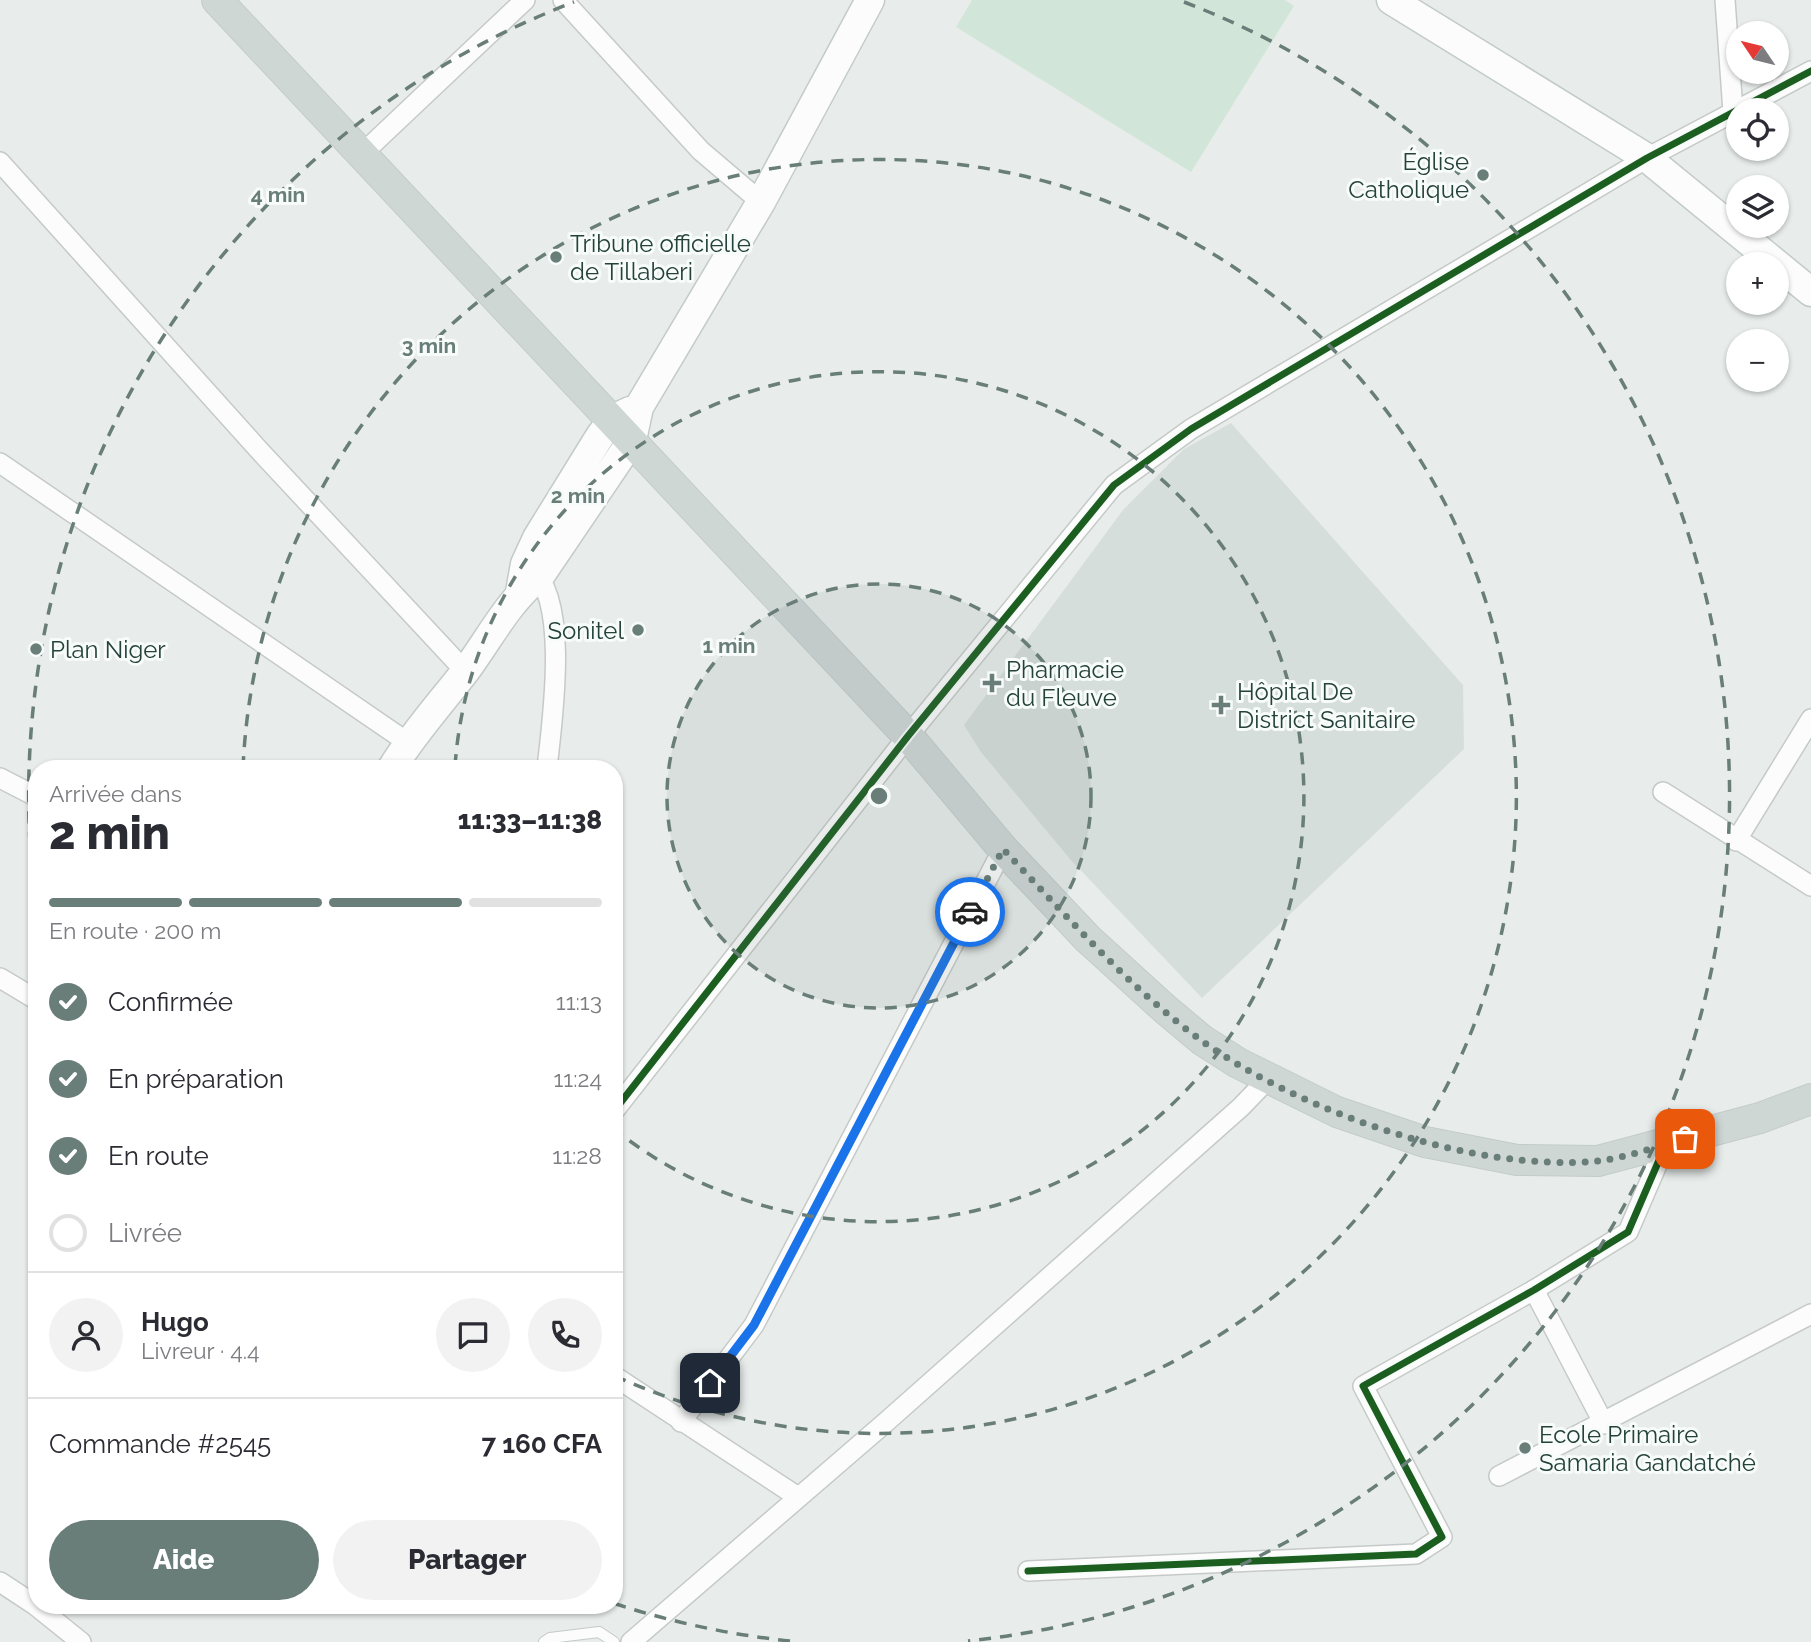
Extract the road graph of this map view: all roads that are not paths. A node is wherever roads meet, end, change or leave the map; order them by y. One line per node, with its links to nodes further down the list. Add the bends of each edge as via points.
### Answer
1 (217, 0): 11 (main road)
2 (525, 0): 11 (street)
3 (563, 0): 14 (street, via 701,150)
4 (870, 0): 14 (street)
5 (1391, 0): 12 (street)
6 (1725, 0): 8 (street)
7 (1811, 71): 9 (street)
8 (1732, 98)
9 (1760, 98)
10 (1726, 116): 12 (street)
11 (363, 153): 16 (main road)
12 (1647, 158): 15 (street); 21 (street, via 1191,429 1114,485)
13 (0, 162): 19 (street)
14 (761, 202): 16 (street)
15 (1811, 292)
16 (628, 422): 18 (street, via 537,538); 21 (main road)
17 (0, 463): 22 (street)
18 (528, 577): 19 (street); 24 (street, via 550,598 554,629)
19 (465, 671): 22 (street)
20 (1811, 719): 28 (street)
21 (908, 736): 29 (main road); 35 (street)
22 (407, 742): 23 (street)
23 (397, 760)
24 (547, 760)
25 (0, 778): 26 (street)
26 (28, 792)
27 (1663, 792): 28 (street)
28 (1736, 841): 30 (street)
29 (1003, 849): 33 (main road, via 1088,939 1165,1009 1202,1040); 40 (street, via 754,1325)
30 (1811, 886)
31 (0, 978): 32 (street)
32 (28, 995)
33 (1267, 1080): 36 (main road, via 1337,1112 1425,1142 1517,1160 1598,1161); 43 (street)
34 (1810, 1099): 36 (main road)
35 (623, 1100)
36 (1666, 1144): 37 (street, via 1628,1233)
37 (1534, 1290): 41 (street); 44 (street, via 1363,1386 1442,1537 1416,1554)
38 (1811, 1314): 41 (street)
39 (623, 1382): 40 (street)
40 (681, 1422): 43 (street)
41 (1604, 1424): 42 (street)
42 (1499, 1476)
43 (799, 1497): 51 (street)
44 (1028, 1571)
45 (0, 1582): 46 (street)
46 (28, 1600)
47 (46, 1614): 48 (street)
48 (81, 1642)
49 (544, 1642): 50 (lane, via 599,1632)
50 (614, 1642)
51 (631, 1642)

